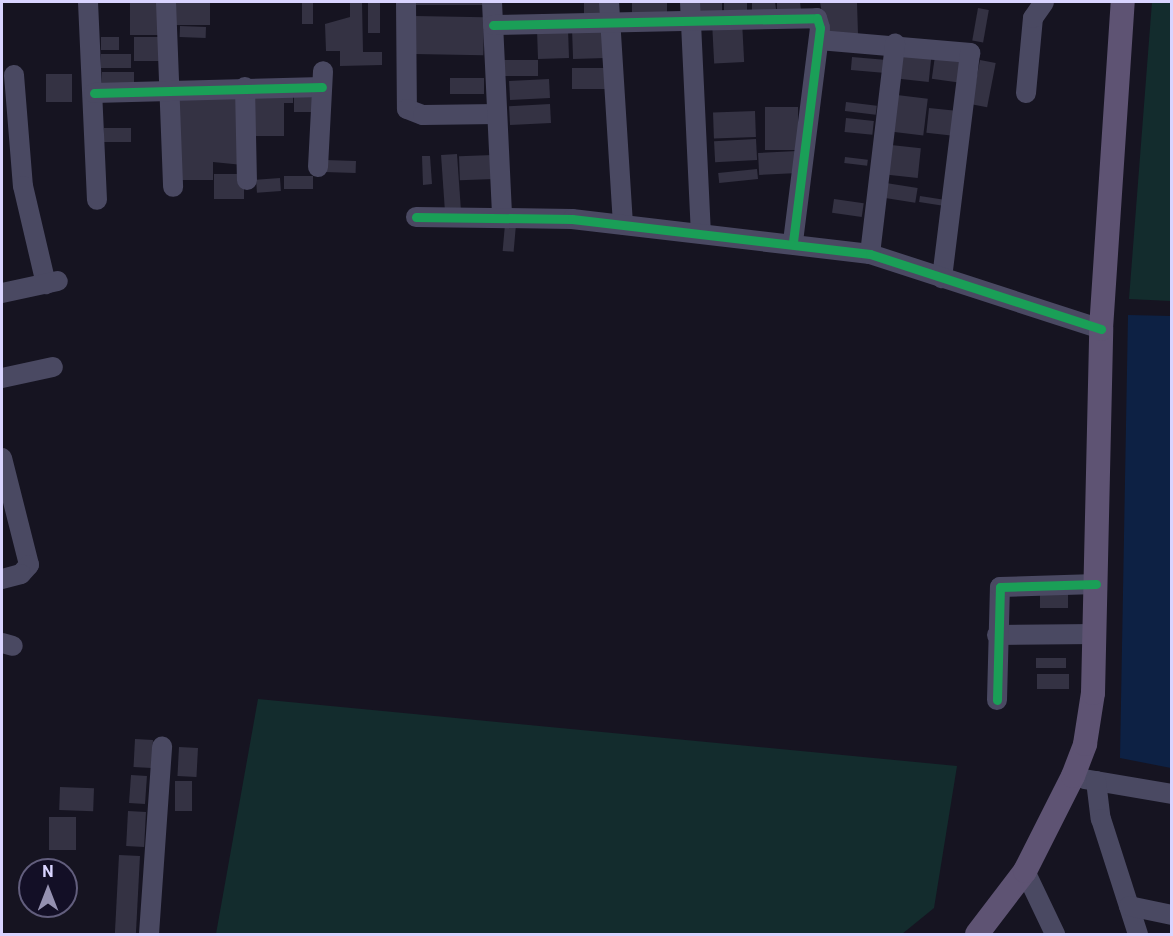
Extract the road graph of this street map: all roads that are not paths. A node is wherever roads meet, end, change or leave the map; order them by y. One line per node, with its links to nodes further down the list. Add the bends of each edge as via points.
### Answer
1 (88, 2): 18 (street)
2 (166, 2): 17 (street)
3 (406, 2): 20 (street, via 408,109 423,115)
4 (492, 2): 11 (street)
5 (609, 2): 12 (street)
6 (690, 2): 10 (street)
7 (1044, 2): 19 (street, via 1033,18)
8 (1123, 2): 34 (main road)
9 (806, 9): 10 (street); 13 (street, via 820,21)
10 (691, 22): 12 (street); 29 (street)
11 (493, 24): 12 (street); 20 (street)
12 (610, 25): 28 (street)
13 (819, 40): 14 (street); 30 (street)
14 (896, 43): 31 (street); 32 (street, via 970,53)
15 (14, 75): 21 (street)
16 (244, 87): 17 (street); 22 (street, via 322,79); 23 (street)
17 (168, 88): 18 (street); 24 (street)
18 (94, 93): 25 (street)
19 (1026, 93)
20 (497, 114): 27 (street)
21 (10, 158): 33 (street, via 52,283)
22 (318, 167)
23 (247, 180)
24 (173, 187)
25 (97, 200)
26 (416, 217): 27 (street)
27 (502, 218): 28 (street)
28 (623, 225): 29 (street)
29 (701, 232): 30 (street)
30 (793, 243): 31 (street)
31 (870, 254): 32 (street)
32 (942, 278): 34 (street)
33 (2, 293)
34 (1101, 328): 39 (main road)
35 (53, 367): 36 (street)
36 (2, 378)
37 (2, 458): 38 (street, via 29,565 21,574)
38 (2, 579)
39 (1096, 584): 40 (street, via 1000,587); 41 (main road)
40 (997, 634): 41 (street); 42 (street)
41 (1095, 634): 44 (main road)
42 (997, 700)
43 (162, 746): 50 (street)
44 (1084, 778): 45 (street); 46 (main road); 47 (street)
45 (1172, 794)
46 (1025, 871): 49 (street); 51 (main road)
47 (1130, 906): 48 (street); 52 (street)
48 (1172, 915)
49 (1051, 931)
50 (148, 934)
51 (977, 934)
52 (1138, 934)

